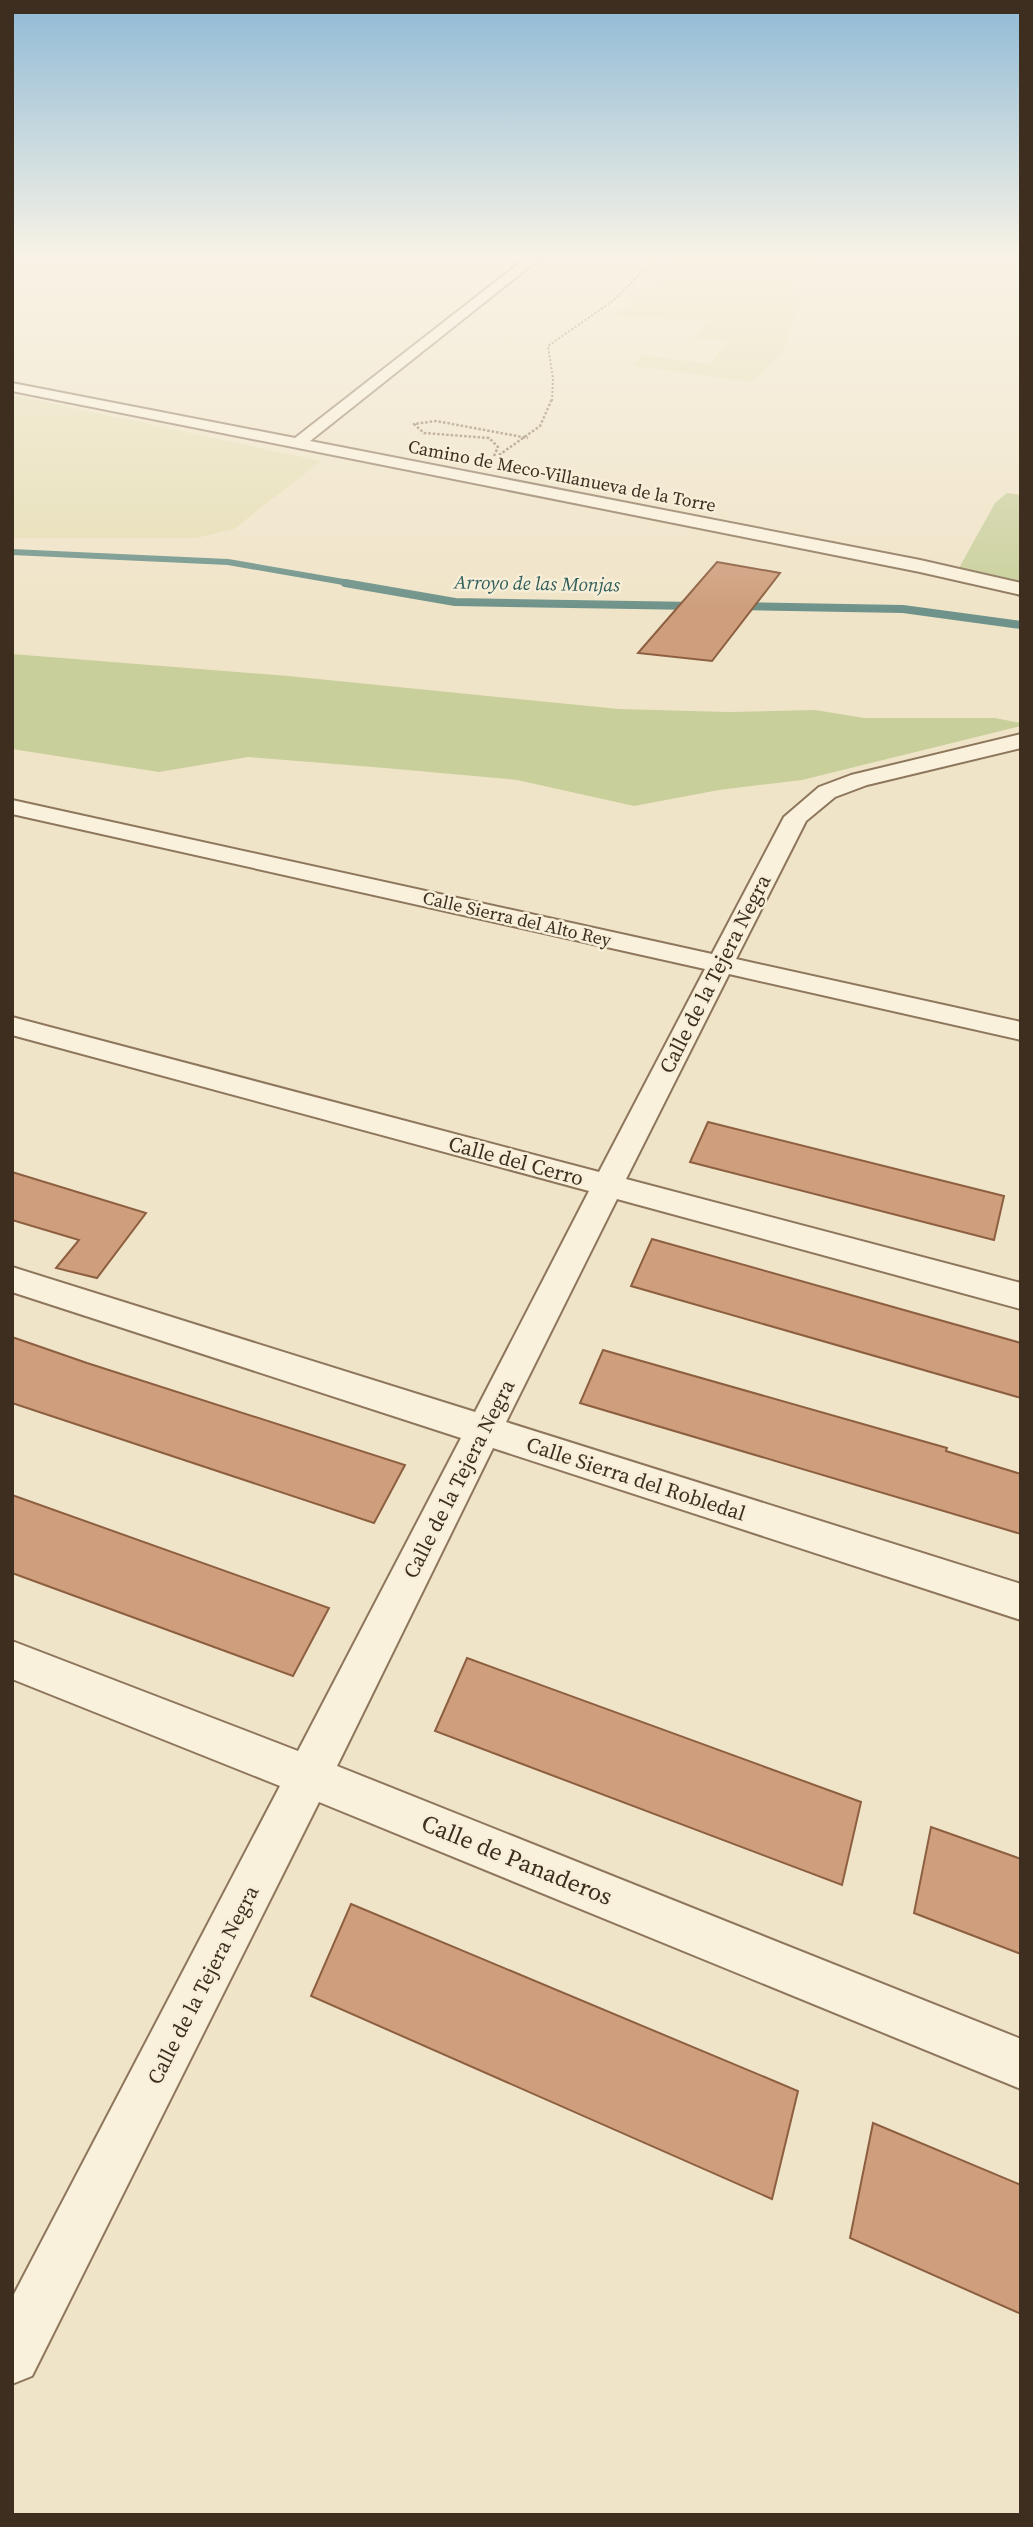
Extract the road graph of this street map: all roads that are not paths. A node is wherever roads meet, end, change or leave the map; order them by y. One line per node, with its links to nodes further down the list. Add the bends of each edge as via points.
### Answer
1 (387, 373): 3 (street)
2 (12, 387): 3 (street, Camino de Meco-Villanueva de la Torre)
3 (298, 443): 4 (street, Camino de Meco-Villanueva de la Torre)
4 (1021, 589)
5 (1021, 741): 7 (street, Calle de la Tejera Negra, via 827,792 796,817)
6 (12, 807): 7 (street, Calle Sierra del Alto Rey)
7 (720, 964): 9 (street, Calle Sierra del Alto Rey); 10 (street, Calle de la Tejera Negra)
8 (12, 1027): 10 (street, Calle del Cerro)
9 (1021, 1031)
10 (606, 1185): 12 (street, Calle del Cerro); 13 (street, Calle de la Tejera Negra)
11 (12, 1279): 13 (street, Calle Sierra del Robledal)
12 (1021, 1296)
13 (483, 1430): 14 (street, Calle Sierra del Robledal); 16 (street, Calle de la Tejera Negra)
14 (1021, 1602)
15 (12, 1660): 16 (street, Calle de Panaderos)
16 (309, 1776): 17 (street, Calle de Panaderos); 18 (street, Calle de la Tejera Negra)
17 (1021, 2064)
18 (12, 2356)

